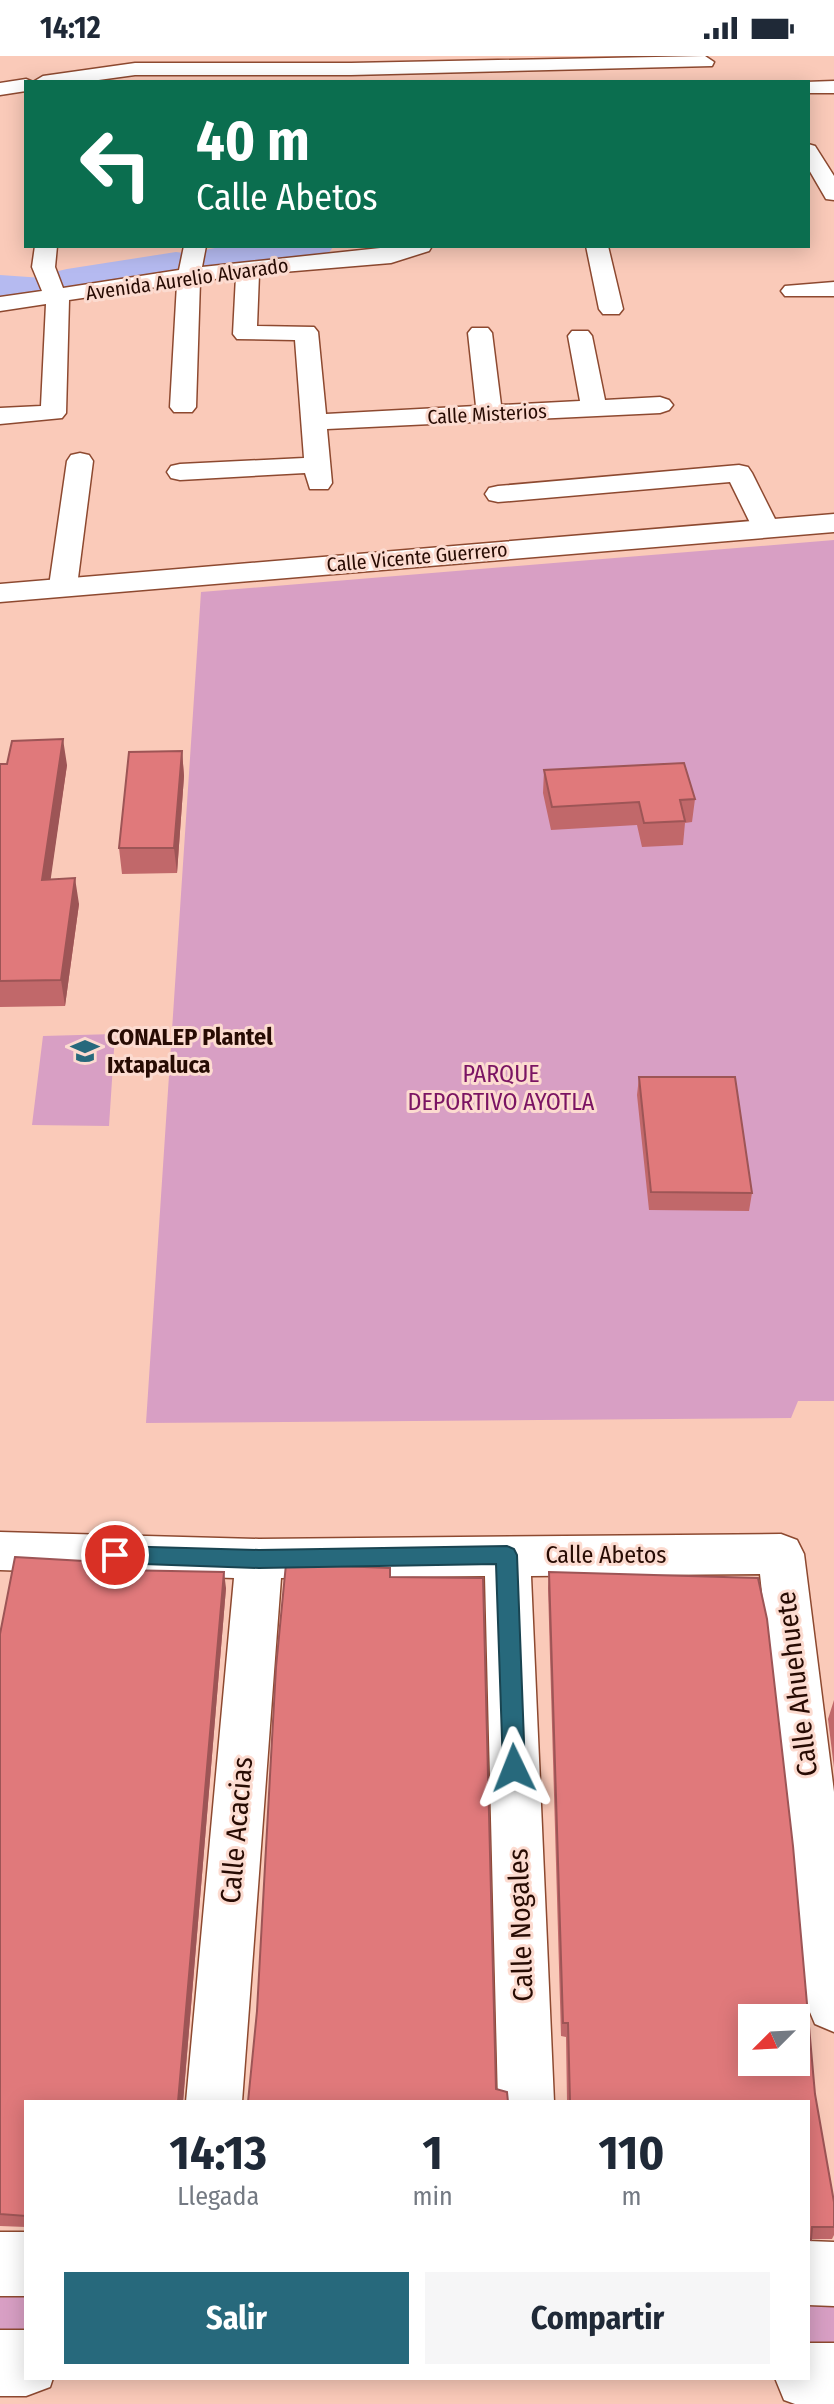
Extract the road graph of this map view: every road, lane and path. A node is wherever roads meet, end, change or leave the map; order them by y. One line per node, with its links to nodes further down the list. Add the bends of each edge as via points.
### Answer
1 (580, 60): 5 (street); 6 (street)
2 (70, 62): 7 (street)
3 (333, 62): 4 (street); 6 (street)
4 (235, 69): 7 (street)
5 (708, 70)
6 (351, 76)
7 (91, 78): 8 (street)
8 (67, 80)
9 (24, 85): 12 (street)
10 (810, 87): 11 (street)
11 (834, 87)
12 (0, 89)
13 (810, 155): 14 (street)
14 (830, 203)
15 (45, 248): 24 (street, via 41,264)
16 (195, 248): 21 (street)
17 (415, 248): 19 (street, Avenida Aurelio Alvarado, via 391,256)
18 (597, 248): 26 (street)
19 (338, 253): 20 (street, Avenida Aurelio Alvarado)
20 (248, 269): 21 (street, Avenida Aurelio Alvarado); 34 (street, via 245,334 306,332)
21 (189, 275): 24 (street, Avenida Aurelio Alvarado); 30 (street)
22 (834, 289): 23 (street)
23 (793, 291)
24 (58, 297): 25 (street, Avenida Aurelio Alvarado); 33 (street, via 53,413)
25 (0, 304)
26 (611, 309)
27 (480, 333): 32 (street)
28 (580, 336): 31 (street)
29 (660, 405): 31 (street, Calle Misterios)
30 (183, 407)
31 (594, 409): 32 (street, Calle Misterios)
32 (489, 414): 34 (street, Calle Misterios)
33 (0, 416)
34 (314, 422): 36 (street, via 318,474)
35 (80, 461): 40 (street)
36 (180, 472)
37 (498, 494): 39 (street, via 739,473)
38 (834, 523): 39 (street, Calle Vicente Guerrero)
39 (766, 529): 40 (street, Calle Vicente Guerrero)
40 (63, 586): 41 (street, Calle Vicente Guerrero)
41 (2, 594)
42 (0, 1551): 45 (street, Calle Abetos)
43 (781, 1554): 44 (street, Calle Abetos); 46 (street, Calle Ahuehuete)
44 (507, 1555): 45 (street, Calle Abetos); 48 (street, Calle Nogales)
45 (259, 1559): 47 (street, Calle Acacias)
46 (834, 2005)
47 (214, 2100)
48 (526, 2100)
49 (0, 2264): 50 (street)
50 (24, 2264)
51 (810, 2273): 52 (street)
52 (834, 2274)
53 (0, 2363): 54 (street)
54 (24, 2363)
55 (810, 2376): 56 (street)
56 (834, 2376)

